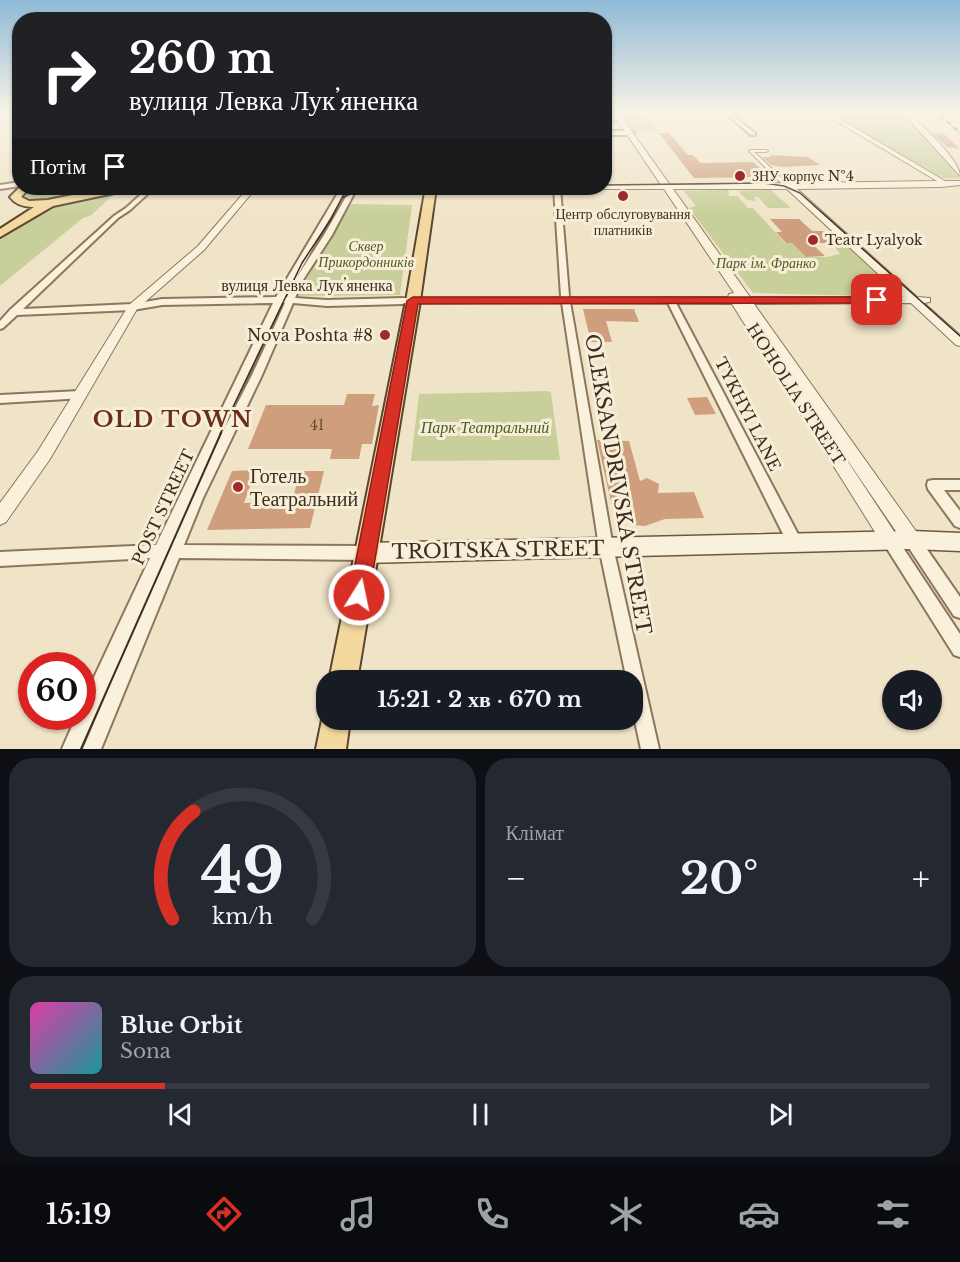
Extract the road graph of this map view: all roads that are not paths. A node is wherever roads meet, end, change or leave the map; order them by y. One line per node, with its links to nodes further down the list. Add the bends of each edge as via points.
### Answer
1 (636, 147): 10 (street, HOHOLIA STREET)
2 (887, 147): 8 (street, via 939,179)
3 (938, 147): 5 (street)
4 (766, 151): 7 (street, via 751,151)
5 (960, 174)
6 (960, 183): 8 (street)
7 (789, 185): 8 (street); 10 (street); 29 (street)
8 (941, 185)
9 (612, 187): 10 (street)
10 (664, 187): 28 (street, HOHOLIA STREET)
11 (0, 188): 22 (street)
12 (19, 195): 22 (main road)
13 (79, 195): 23 (main road)
14 (86, 195): 23 (main road)
15 (143, 195): 34 (street)
16 (245, 195): 33 (street, via 201,248)
17 (345, 195): 27 (street, POST STREET)
18 (395, 195): 24 (main road)
19 (422, 195): 24 (main road)
20 (429, 195): 30 (main road)
21 (558, 195): 31 (street, OLEKSANDRIVSKA STREET)
22 (16, 199): 23 (main road, via 35,204); 25 (main road, via 17,210)
23 (69, 199): 26 (main road, via 37,210)
24 (415, 202): 30 (main road)
25 (0, 221)
26 (0, 234)
27 (284, 300): 30 (street, вулиця Левка Лукʼяненка); 33 (street, вулиця Левка Лукʼяненка, via 162,302); 48 (street, POST STREET)
28 (741, 300): 29 (street, вулиця Левка Лукʼяненка); 32 (street, вулиця Левка Лукʼяненка); 43 (street, HOHOLIA STREET); 44 (street, HOHOLIA STREET)
29 (920, 300): 36 (street); 37 (street)
30 (408, 301): 31 (street, вулиця Левка Лукʼяненка); 49 (main road)
31 (566, 301): 32 (street, вулиця Левка Лукʼяненка); 47 (street, OLEKSANDRIVSKA STREET)
32 (671, 301): 46 (street, TYKHYI LANE)
33 (134, 308): 34 (street, вулиця Левка Лукʼяненка); 38 (street)
34 (13, 312): 35 (street)
35 (0, 326)
36 (960, 331)
37 (960, 342)
38 (80, 395): 39 (street); 41 (street)
39 (0, 399)
40 (960, 485): 42 (street, via 933,485)
41 (0, 517)
42 (960, 522)
43 (912, 540): 44 (main road, TROITSKA STREET); 45 (main road, TROITSKA STREET); 51 (street, HOHOLIA STREET)
44 (891, 542): 46 (main road, TROITSKA STREET); 52 (street, HOHOLIA STREET)
45 (960, 542)
46 (795, 543): 47 (main road, TROITSKA STREET)
47 (606, 547): 49 (main road, TROITSKA STREET); 58 (street, OLEKSANDRIVSKA STREET)
48 (168, 551): 49 (street, TROITSKA STREET); 50 (street, TROITSKA STREET); 55 (street, POST STREET); 56 (street, POST STREET)
49 (366, 553): 53 (main road)
50 (0, 559)
51 (960, 610)
52 (960, 649)
53 (345, 670)
54 (334, 730): 57 (main road)
55 (71, 749)
56 (92, 749)
57 (331, 749)
58 (650, 749)

